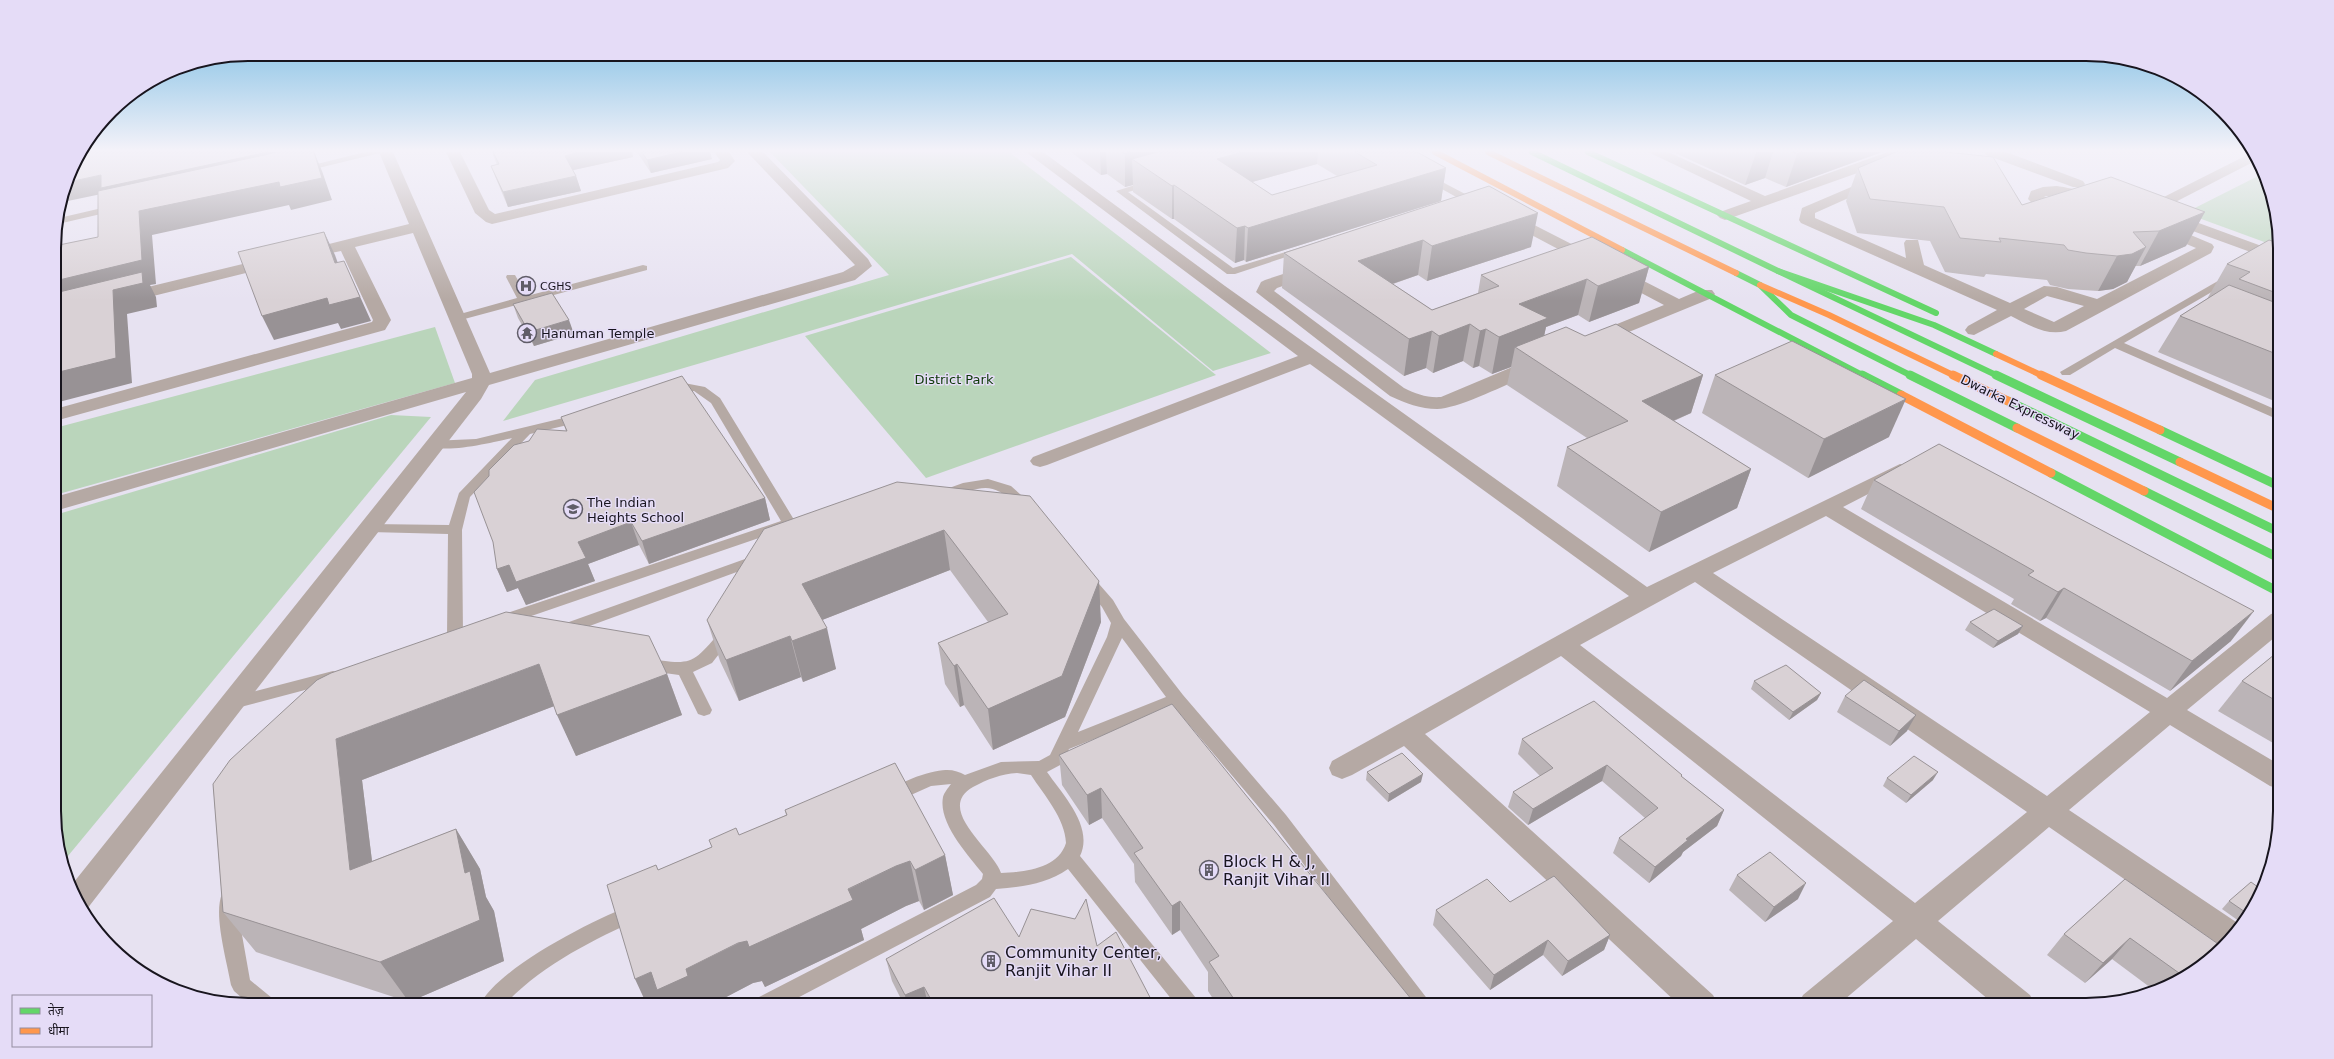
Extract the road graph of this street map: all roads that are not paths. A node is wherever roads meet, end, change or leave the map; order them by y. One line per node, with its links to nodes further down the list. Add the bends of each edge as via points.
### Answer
1 (406, 201): 21 (street)
2 (478, 201): 3 (street, via 484,213 492,219)
3 (567, 201)
4 (803, 201): 53 (street, via 862,262 864,266 860,271)
5 (1100, 201): 50 (street)
6 (1134, 201): 24 (lane, via 1231,272)
7 (1455, 201): 16 (lane)
8 (1516, 201): 40 (street, via 1493,209)
9 (1529, 201): 37 (main road)
10 (1589, 201): 36 (main road, Dwarka Expressway)
11 (1634, 201): 34 (main road)
12 (1695, 201): 19 (main road)
13 (1763, 201): 19 (street)
14 (1829, 201): 32 (street, via 1807,211 1807,220)
15 (2161, 201): 18 (street)
16 (1443, 205)
17 (128, 206): 20 (lane)
18 (2141, 211): 26 (street); 41 (street, via 2206,247 2205,250)
19 (1725, 215): 45 (main road)
20 (64, 220)
21 (417, 227): 23 (street); 46 (street)
22 (1912, 243): 32 (street)
23 (346, 245): 25 (street); 55 (street, via 382,320 379,326)
24 (1314, 246)
25 (315, 252)
26 (2273, 255)
27 (284, 259): 39 (street)
28 (2256, 262): 29 (lane, via 2263,258)
29 (2273, 262)
30 (1330, 264): 51 (street, via 1271,284 1265,292 1397,392 1412,399 1434,404 1445,402)
31 (643, 268): 38 (lane)
32 (1916, 268): 43 (street)
33 (2243, 270): 42 (lane)
34 (1778, 271): 62 (main road, via 1934,325); 65 (main road, Dwarka Expressway)
35 (511, 277): 38 (lane)
36 (1760, 285): 69 (main road, Dwarka Expressway, via 1829,315); 72 (main road, via 1791,315)
37 (1706, 294): 40 (street); 75 (main road)
38 (524, 301): 46 (lane)
39 (108, 302)
40 (1677, 305): 49 (street)
41 (2099, 305): 43 (street, via 2057,292 2044,291); 43 (street, via 2060,327 2052,328)
42 (2182, 305): 44 (lane); 48 (lane)
43 (2010, 310): 47 (street)
44 (2196, 311)
45 (1946, 317)
46 (457, 318): 53 (street, via 481,374)
47 (1974, 330)
48 (2116, 344): 52 (lane); 57 (lane)
49 (1583, 345)
50 (1312, 357): 60 (street); 76 (street)
51 (1554, 357)
52 (2066, 372)
53 (481, 383): 59 (street); 64 (street)
54 (657, 394): 78 (lane, via 680,387 696,387 706,391 716,401 789,523)
55 (61, 413)
56 (596, 413): 58 (lane)
57 (2273, 413)
58 (526, 432): 59 (lane, via 476,443); 70 (lane, via 464,496)
59 (436, 444): 68 (street)
60 (1040, 460)
61 (1920, 460): 66 (street)
62 (2273, 483)
63 (932, 499): 67 (lane, via 975,484 996,484 1015,494)
64 (61, 502)
65 (2273, 506)
66 (1827, 507): 74 (street); 92 (street)
67 (1039, 523)
68 (370, 528): 70 (lane); 90 (street)
69 (2273, 529)
70 (455, 530): 82 (lane)
71 (772, 555): 83 (lane, via 749,570)
72 (2273, 555)
73 (1078, 569): 79 (lane, via 1108,604)
74 (1696, 572): 76 (street); 100 (street)
75 (2273, 589)
76 (1646, 597): 85 (street)
77 (735, 620): 87 (lane, via 706,659)
78 (492, 623)
79 (1119, 623): 89 (lane); 94 (lane, via 1115,637)
80 (2273, 626): 92 (street)
81 (470, 631): 82 (lane)
82 (455, 636): 84 (lane)
83 (551, 639)
84 (440, 641)
85 (1562, 644): 93 (street); 106 (street)
86 (627, 664): 87 (lane, via 662,665)
87 (684, 670): 91 (lane)
88 (343, 674): 90 (lane)
89 (1177, 699): 94 (lane); 112 (lane, via 1280,820)
90 (233, 702): 104 (street)
91 (704, 710)
92 (2168, 712): 97 (street); 100 (street)
93 (1406, 732): 95 (street); 113 (street)
94 (1064, 744): 96 (lane, via 1048,767)
95 (1342, 768)
96 (1036, 769): 98 (lane, via 999,769); 101 (lane, via 1069,820 1075,844)
97 (2273, 774)
98 (964, 782): 99 (lane, via 955,776 933,777); 102 (lane, via 952,792 952,817 992,872)
99 (876, 803)
100 (2049, 810): 106 (street); 107 (street)
101 (1069, 856): 102 (lane, via 1054,869 1031,878); 111 (lane)
102 (991, 882): 110 (lane, via 983,891)
103 (228, 883): 108 (lane, via 229,918 241,984)
104 (81, 896)
105 (652, 904): 109 (lane, via 587,933 506,987)
106 (1916, 920): 114 (street); 115 (street)
107 (2227, 933)
108 (257, 998)
109 (496, 998)
110 (777, 998)
111 (1182, 998)
112 (1417, 998)
113 (1694, 998)
114 (1822, 998)
115 (2011, 998)

